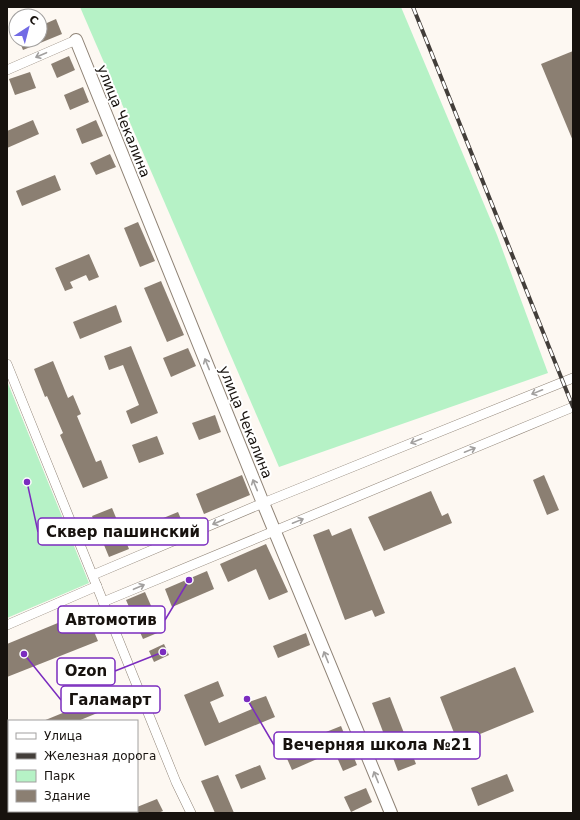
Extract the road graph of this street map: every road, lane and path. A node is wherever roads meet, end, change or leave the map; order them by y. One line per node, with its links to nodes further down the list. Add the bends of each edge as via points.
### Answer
1 (76, 40): 2 (street, one-way to 2); 6 (main road, улица Чекалина, one-way to 1)
2 (7, 70)
3 (7, 364): 8 (street)
4 (573, 378): 6 (street, one-way to 6)
5 (573, 407): 7 (street, one-way to 5)
6 (263, 503): 7 (main road, улица Чекалина); 8 (street, one-way to 8)
7 (274, 531): 10 (street, one-way to 7); 13 (main road, улица Чекалина, one-way to 7)
8 (93, 575): 9 (street)
9 (97, 586): 10 (street); 11 (street)
10 (103, 602): 12 (street)
11 (7, 625)
12 (191, 813)
13 (391, 813)

